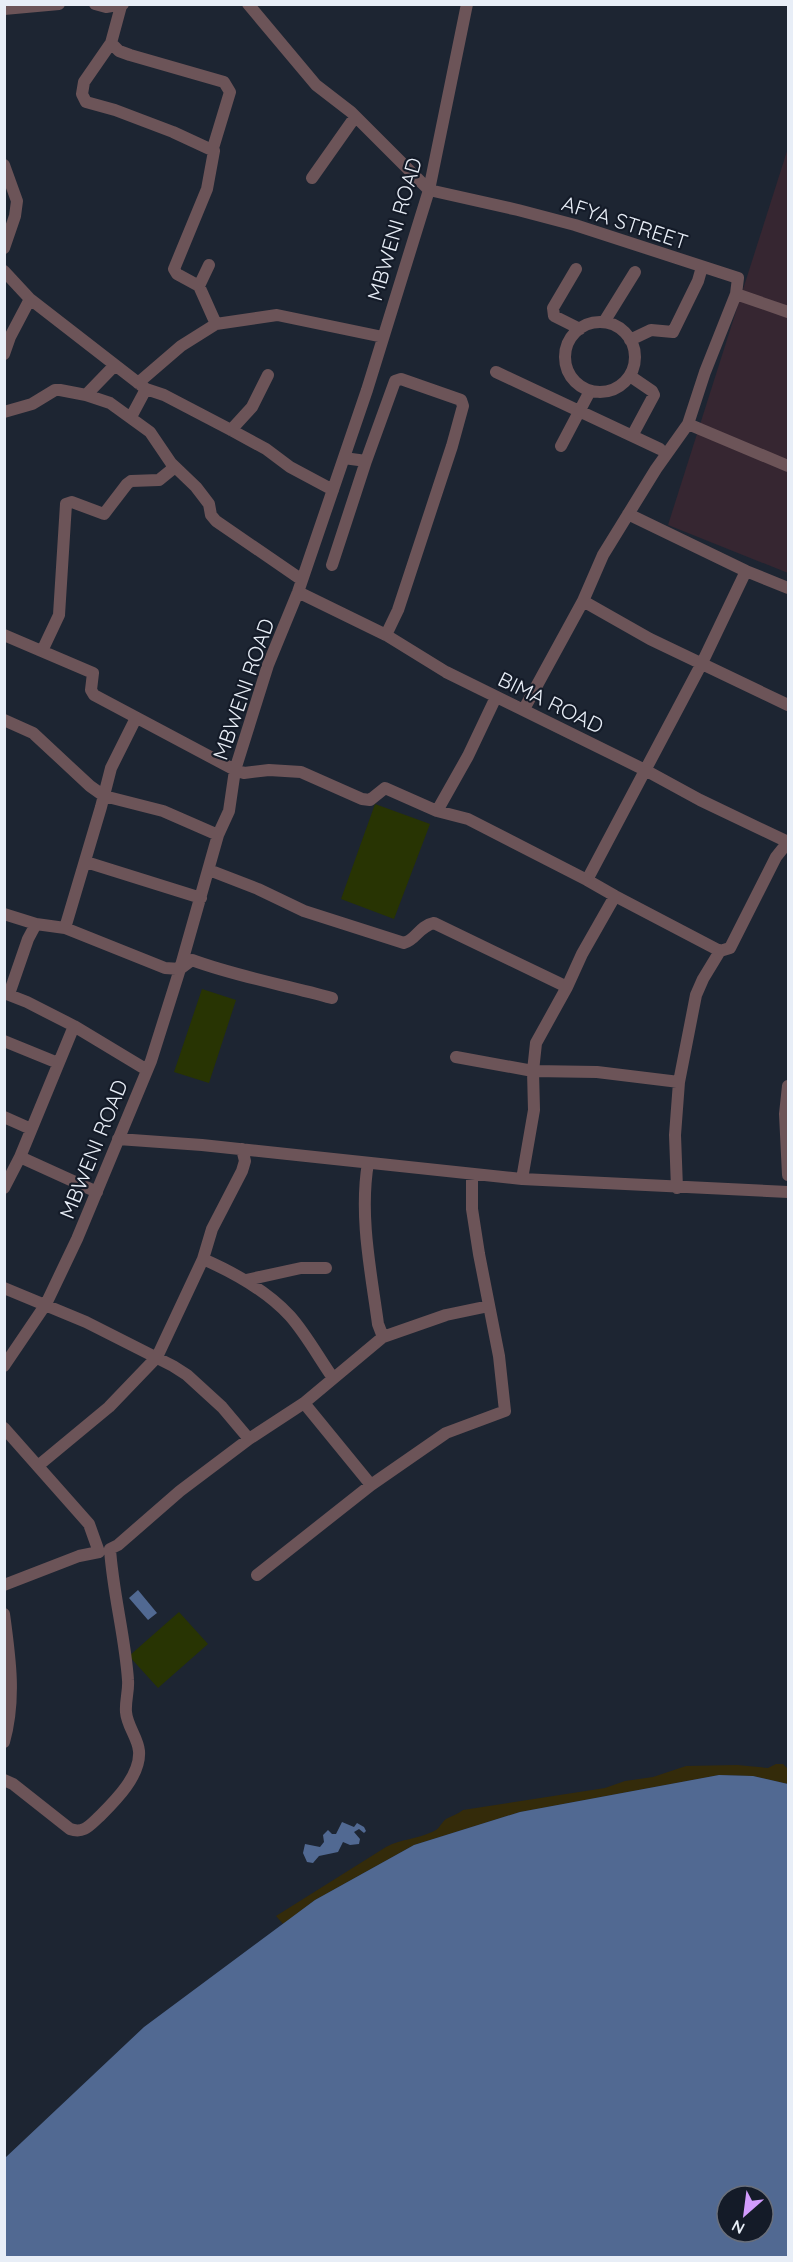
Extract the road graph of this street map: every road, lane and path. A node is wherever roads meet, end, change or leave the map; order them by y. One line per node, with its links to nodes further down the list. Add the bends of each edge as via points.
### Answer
1 (59, 4): 6 (street)
2 (94, 4): 5 (street)
3 (248, 4): 8 (street, via 316,85)
4 (467, 4): 12 (street, MBWENI ROAD)
5 (122, 5): 7 (street)
6 (4, 9)
7 (111, 44): 9 (street, via 129,55 224,82 230,92); 9 (street, via 84,82 82,94 86,102)
8 (355, 117): 11 (street); 12 (street)
9 (213, 148): 19 (street, via 207,189 174,269)
10 (4, 165): 13 (street, via 17,201)
11 (312, 178)
12 (429, 190): 15 (street, AFYA STREET, via 575,225); 26 (street, MBWENI ROAD)
13 (4, 248)
14 (209, 264): 19 (street)
15 (702, 267): 20 (street, AFYA STREET, via 738,278); 27 (street, via 675,329 651,330)
16 (576, 269): 25 (street, via 553,313)
17 (4, 271): 21 (street)
18 (634, 272): 23 (street)
19 (199, 286): 24 (street)
20 (736, 294): 22 (street); 39 (street)
21 (30, 299): 28 (street); 29 (street)
22 (789, 312)
23 (604, 322): 25 (street); 27 (street, via 616,326)
24 (216, 324): 26 (street, via 277,315); 33 (street, via 181,346)
25 (580, 329): 34 (street, via 568,344 566,363 574,380)
26 (383, 336): 44 (street, MBWENI ROAD)
27 (630, 340): 32 (street, via 635,358)
28 (4, 354)
29 (115, 365): 33 (street); 35 (street)
30 (495, 372): 37 (street)
31 (268, 375): 40 (street, via 252,407)
32 (630, 376): 34 (street, via 609,391); 41 (street, via 654,395)
33 (142, 386): 38 (street); 40 (street)
34 (590, 391): 37 (street)
35 (86, 395): 36 (street, via 55,390 32,404); 38 (street, via 110,403)
36 (4, 412)
37 (579, 412): 41 (street); 42 (street)
38 (131, 417): 47 (street, via 150,432)
39 (688, 424): 46 (street); 49 (street)
40 (231, 430): 48 (street)
41 (632, 436): 43 (street)
42 (561, 446)
43 (660, 449)
44 (344, 458): 45 (street); 48 (street, MBWENI ROAD)
45 (366, 461): 50 (street); 57 (street, via 395,381 461,400 463,406 452,446 398,610)
46 (789, 466)
47 (175, 467): 52 (street, via 209,504 216,521); 58 (street, via 159,480 131,481 104,514 72,502 66,504 59,615)
48 (333, 490): 52 (street, MBWENI ROAD)
49 (628, 514): 51 (street); 55 (street, via 603,555)
50 (332, 564)
51 (746, 571): 53 (street); 59 (street)
52 (302, 580): 54 (street, MBWENI ROAD)
53 (789, 588)
54 (298, 592): 57 (street, BIMA ROAD); 65 (street, MBWENI ROAD, via 268,665)
55 (583, 601): 59 (street); 62 (street)
56 (4, 635): 58 (street)
57 (386, 635): 60 (street, BIMA ROAD)
58 (42, 651): 63 (street, via 93,673 94,695)
59 (702, 663): 61 (street); 66 (street)
60 (495, 697): 62 (street, BIMA ROAD); 68 (street)
61 (789, 705)
62 (524, 709): 66 (street, BIMA ROAD)
63 (136, 718): 65 (street); 67 (street, via 111,768)
64 (4, 720): 67 (street, via 33,733)
65 (235, 770): 68 (street, via 301,772 370,800 385,788); 69 (street, MBWENI ROAD, via 229,811)
66 (645, 770): 70 (street, BIMA ROAD); 73 (street)
67 (104, 796): 69 (street, via 163,812); 71 (street)
68 (437, 811): 73 (street, via 468,819)
69 (218, 835): 72 (street, MBWENI ROAD)
70 (788, 842): 79 (street, via 776,857 730,948)
71 (86, 862): 75 (street); 78 (street)
72 (209, 870): 75 (street, MBWENI ROAD); 81 (street, via 304,910 404,943 425,925 434,923)
73 (587, 880): 74 (street)
74 (615, 897): 79 (street); 81 (street)
75 (201, 898): 80 (street, MBWENI ROAD)
76 (4, 914): 77 (street)
77 (36, 924): 78 (street); 82 (street)
78 (65, 928): 80 (street, via 165,968)
79 (720, 951): 90 (street, via 696,994)
80 (180, 969): 83 (street, via 192,960); 88 (street, MBWENI ROAD)
81 (567, 987): 89 (street, via 539,1034)
82 (7, 993): 84 (street)
83 (332, 998)
84 (74, 1026): 87 (street); 88 (street)
85 (4, 1041): 87 (street)
86 (456, 1057): 89 (street)
87 (58, 1063): 93 (street)
88 (147, 1070): 94 (street, MBWENI ROAD)
89 (533, 1071): 90 (street, via 597,1072); 100 (street, via 534,1110)
90 (679, 1082): 102 (street)
91 (789, 1086): 99 (street, via 785,1113)
92 (4, 1117): 93 (street)
93 (31, 1129): 96 (street)
94 (118, 1139): 95 (street); 103 (street, MBWENI ROAD)
95 (242, 1149): 97 (street); 105 (street, via 242,1171 212,1229)
96 (20, 1157): 101 (street); 103 (street)
97 (368, 1163): 98 (street); 111 (street, via 366,1222 378,1324)
98 (472, 1174): 100 (street); 110 (street, via 472,1209)
99 (789, 1174)
100 (522, 1179): 102 (street)
101 (4, 1188)
102 (677, 1188): 104 (street)
103 (97, 1192): 109 (street, MBWENI ROAD)
104 (789, 1192)
105 (203, 1260): 107 (street); 112 (street)
106 (326, 1268): 107 (street, via 294,1269)
107 (246, 1280): 114 (street, via 290,1317)
108 (4, 1288): 109 (street)
109 (46, 1304): 112 (street); 113 (street, MBWENI ROAD)
110 (489, 1306): 111 (street, via 446,1315); 119 (street, via 500,1356 505,1411 446,1433)
111 (383, 1337): 114 (street)
112 (157, 1357): 117 (street, via 188,1375); 118 (street, via 110,1407)
113 (4, 1366)
114 (333, 1378): 115 (street)
115 (304, 1403): 117 (street); 119 (street)
116 (4, 1428): 118 (street)
117 (249, 1439): 120 (street, via 118,1545)
118 (39, 1465): 120 (street, via 89,1524)
119 (371, 1485): 121 (street)
120 (104, 1551): 122 (street, via 79,1556); 125 (street, via 123,1637 129,1683 128,1722 139,1751 129,1784 87,1828 76,1831)
121 (257, 1575)
122 (4, 1585)
123 (4, 1614): 124 (street, via 13,1692)
124 (4, 1742)
125 (4, 1780)

